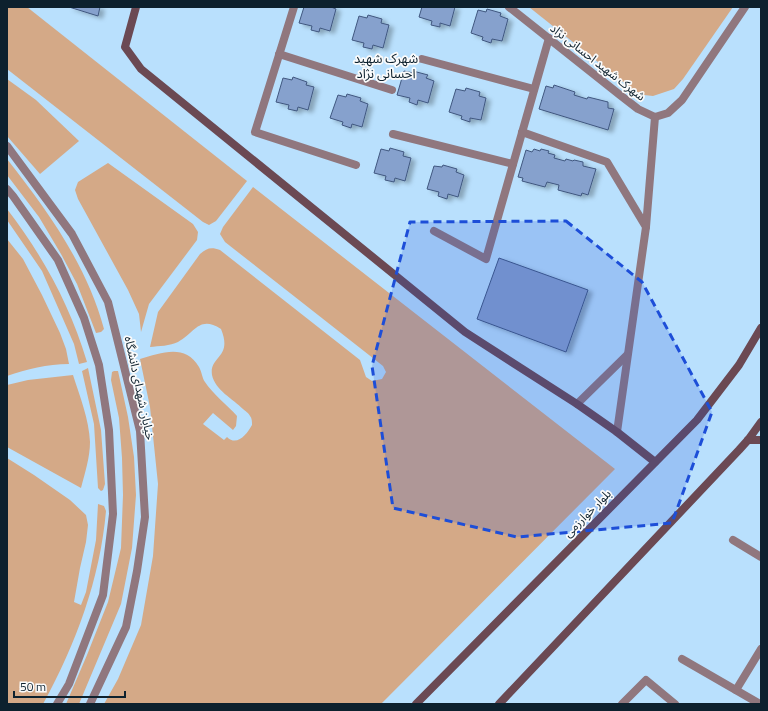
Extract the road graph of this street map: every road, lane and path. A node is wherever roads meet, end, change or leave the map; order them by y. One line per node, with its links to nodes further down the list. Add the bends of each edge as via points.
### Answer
1 (136, 7): 21 (main road, via 125,47 142,69 465,332)
2 (509, 7): 5 (street, شهرک شهید احسانی نژاد)
3 (745, 7): 10 (street, via 682,100 668,113)
4 (291, 8): 6 (street)
5 (548, 38): 8 (street); 10 (street, شهرک شهید احسانی نژاد, via 638,109)
6 (279, 54): 9 (street); 15 (street, via 255,132)
7 (422, 59): 8 (street)
8 (534, 89): 11 (street)
9 (392, 90)
10 (655, 117): 17 (street)
11 (522, 132): 14 (street); 17 (street, via 607,162)
12 (393, 134): 14 (street)
13 (7, 146): 33 (street, خیابان شهدای دانشگاه, via 72,234 108,302 140,431 145,517 137,571 126,627)
14 (513, 164): 18 (street, via 486,259)
15 (356, 165)
16 (7, 189): 32 (street, via 58,260 84,318 98,365 109,430 113,514 103,595 69,684)
17 (646, 227): 20 (street)
18 (434, 232)
19 (761, 328): 26 (main road, بلوار خوارزمی, via 739,365 697,420)
20 (627, 355): 21 (street); 23 (street)
21 (577, 404): 23 (main road)
22 (761, 422): 24 (main road)
23 (617, 432): 26 (main road)
24 (748, 440): 25 (main road); 35 (main road)
25 (761, 440)
26 (655, 462): 34 (main road, بلوار خوارزمی)
27 (733, 540): 28 (street)
28 (761, 557)
29 (761, 649): 31 (street)
30 (682, 659): 31 (street)
31 (736, 690): 38 (street)
32 (57, 704)
33 (90, 704)
34 (416, 704)
35 (499, 704)
36 (622, 704): 37 (street, via 646,680)
37 (675, 704)
38 (760, 704)

